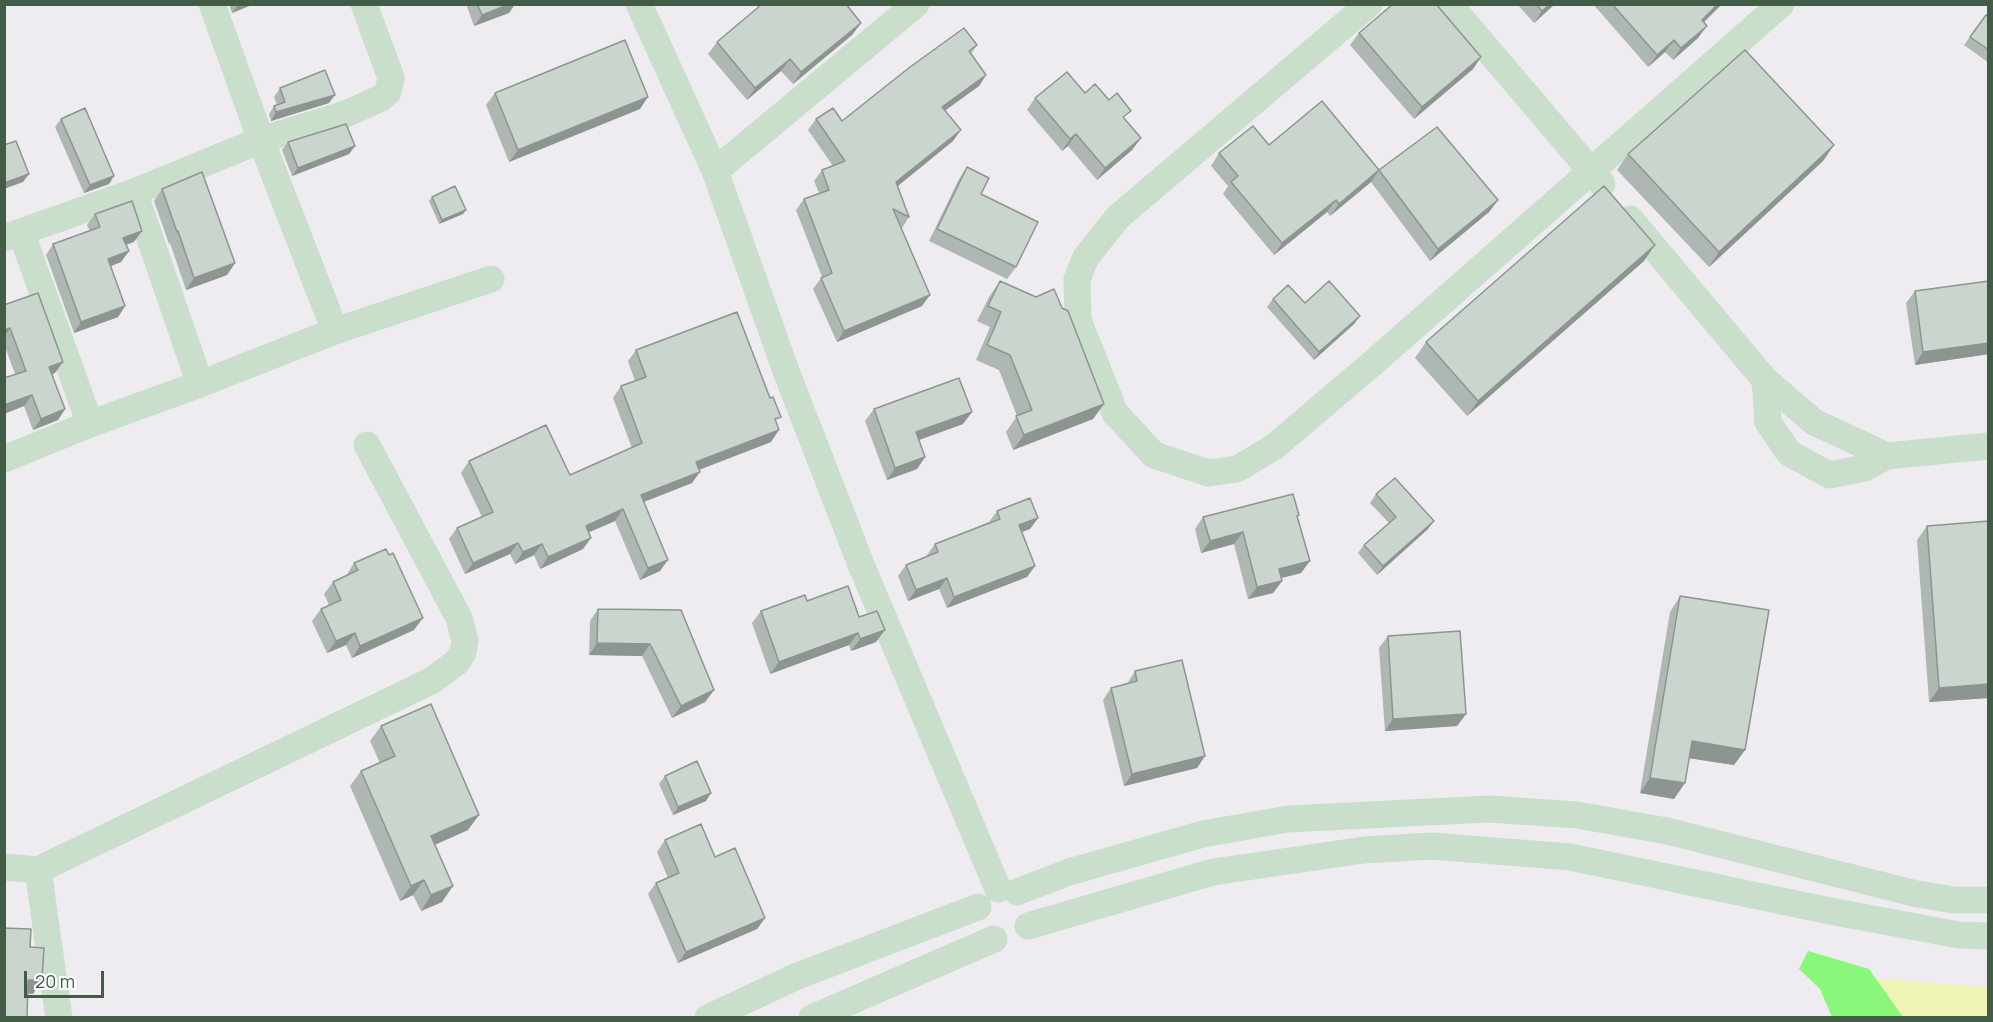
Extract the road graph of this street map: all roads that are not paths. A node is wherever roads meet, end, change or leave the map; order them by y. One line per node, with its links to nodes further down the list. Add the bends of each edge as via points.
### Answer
1 (212, 4): 8 (street)
2 (364, 4): 8 (street, via 392,78 388,92 346,114)
3 (639, 4): 9 (street)
4 (916, 4): 9 (street)
5 (1369, 4): 10 (street, via 1118,217 1086,257 1077,279 1078,321 1114,413 1154,455 1208,473 1237,469 1274,447)
6 (1449, 4): 10 (street)
7 (1781, 4): 10 (street)
8 (261, 140): 11 (street); 14 (street)
9 (715, 171): 24 (street, via 858,556)
10 (1590, 171): 15 (street)
11 (134, 192): 12 (street); 16 (street)
12 (13, 235): 17 (street)
13 (491, 279): 14 (street)
14 (335, 332): 16 (street)
15 (1765, 380): 20 (street, via 1814,422); 20 (street, via 1768,422 1789,453 1829,475 1865,468)
16 (200, 384): 17 (street)
17 (90, 424): 21 (street)
18 (367, 445): 23 (street, via 459,618 465,641 457,662 431,681)
19 (1989, 446): 20 (street)
20 (1887, 456)
21 (4, 459)
22 (4, 867): 23 (street)
23 (38, 870): 30 (street)
24 (1007, 890): 25 (street, via 1203,834 1288,819 1489,809 1578,815 1655,828 1917,894); 26 (street, via 986,896); 27 (street, via 1025,898 1029,907)
25 (1989, 900)
26 (978, 907): 29 (street, via 980,926); 31 (street, via 795,977)
27 (1028, 926): 28 (street, via 1212,872 1364,850 1431,846 1570,857 1830,911 1959,935); 29 (street, via 1014,940)
28 (1989, 936)
29 (994, 939): 32 (street)
30 (60, 1017)
31 (708, 1017)
32 (812, 1017)

